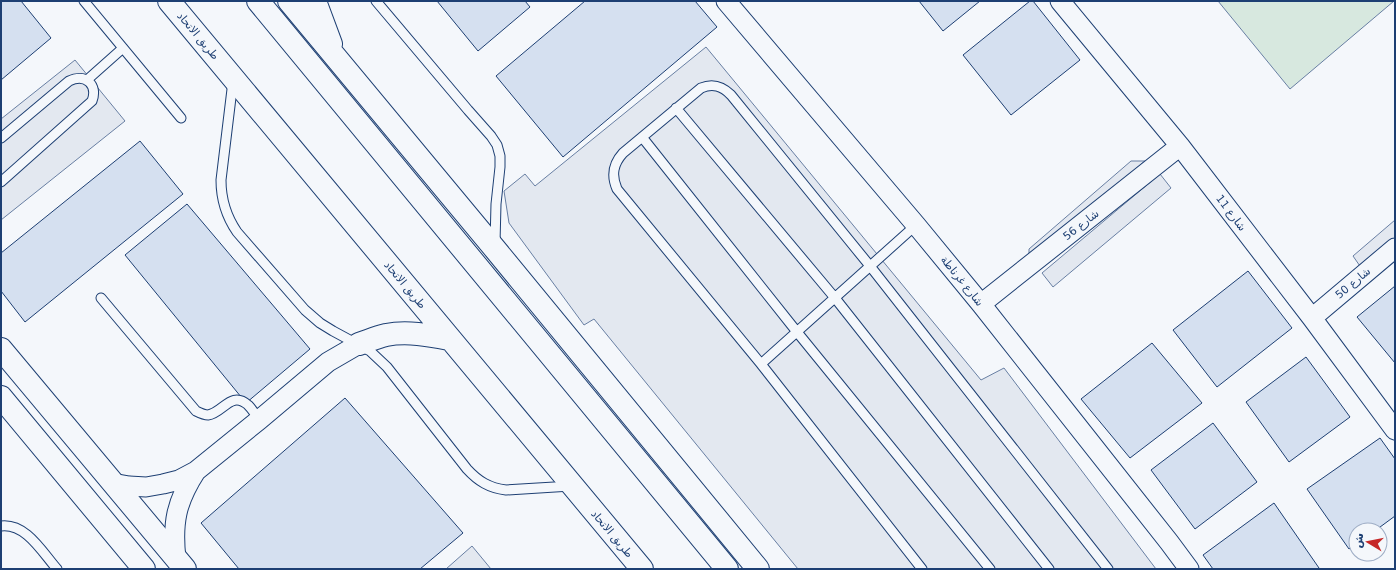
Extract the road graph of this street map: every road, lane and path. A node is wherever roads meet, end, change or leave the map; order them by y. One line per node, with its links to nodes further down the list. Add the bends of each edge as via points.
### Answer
1 (84, 1): 9 (lane)
2 (169, 1): 11 (main road, طريق الاتحاد)
3 (258, 1): 43 (main road)
4 (289, 1): 10 (main road)
5 (315, 1): 10 (main road)
6 (376, 1): 21 (lane, via 497,145 500,167)
7 (726, 1): 19 (street, شارع غرناطة)
8 (1060, 1): 17 (street, شارع 11)
9 (122, 48): 12 (lane); 14 (lane)
10 (335, 57): 21 (main road)
11 (233, 78): 28 (main road, طريق الاتحاد); 29 (lane, via 221,180 221,194 229,220 305,310 320,323)
12 (86, 80): 16 (lane, via 75,78 69,81); 18 (lane, via 94,89 92,101)
13 (676, 108): 15 (lane); 22 (lane, via 701,88 714,85 726,90); 24 (lane)
14 (181, 118)
15 (642, 137): 27 (lane); 31 (lane, via 623,153 614,166 614,182 617,189)
16 (1, 138)
17 (1180, 146): 25 (street, شارع 56); 26 (street, شارع 11)
18 (1, 182)
19 (916, 225): 22 (lane); 25 (street, شارع غرناطة)
20 (1395, 248): 26 (street, شارع 50)
21 (495, 249): 44 (main road)
22 (870, 266): 24 (lane); 48 (lane)
23 (101, 298): 33 (lane, via 196,411 208,415 237,400 249,406)
24 (835, 298): 27 (lane); 47 (lane)
25 (981, 304): 49 (street, شارع غرناطة)
26 (1312, 318): 34 (street, شارع 11)
27 (797, 332): 31 (lane); 46 (lane)
28 (449, 339): 29 (main road, via 407,333 386,335); 37 (main road, طريق الاتحاد)
29 (359, 344): 33 (street, via 328,362); 37 (lane, via 370,351 395,376 467,469 480,482 506,490)
30 (1, 349): 36 (main road)
31 (761, 364): 45 (lane)
32 (1, 397): 41 (main road)
33 (260, 420): 35 (street)
34 (1395, 430)
35 (196, 471): 36 (street, via 179,480 146,487); 39 (street, via 185,488 175,529 174,541)
36 (112, 483): 39 (main road)
37 (572, 486): 42 (main road, طريق الاتحاد)
38 (1, 526): 40 (lane, via 9,525 24,531)
39 (181, 564)
40 (57, 569)
41 (144, 569)
42 (642, 569)
43 (726, 569)
44 (758, 569)
45 (922, 569)
46 (990, 569)
47 (1049, 569)
48 (1108, 569)
49 (1189, 569)

